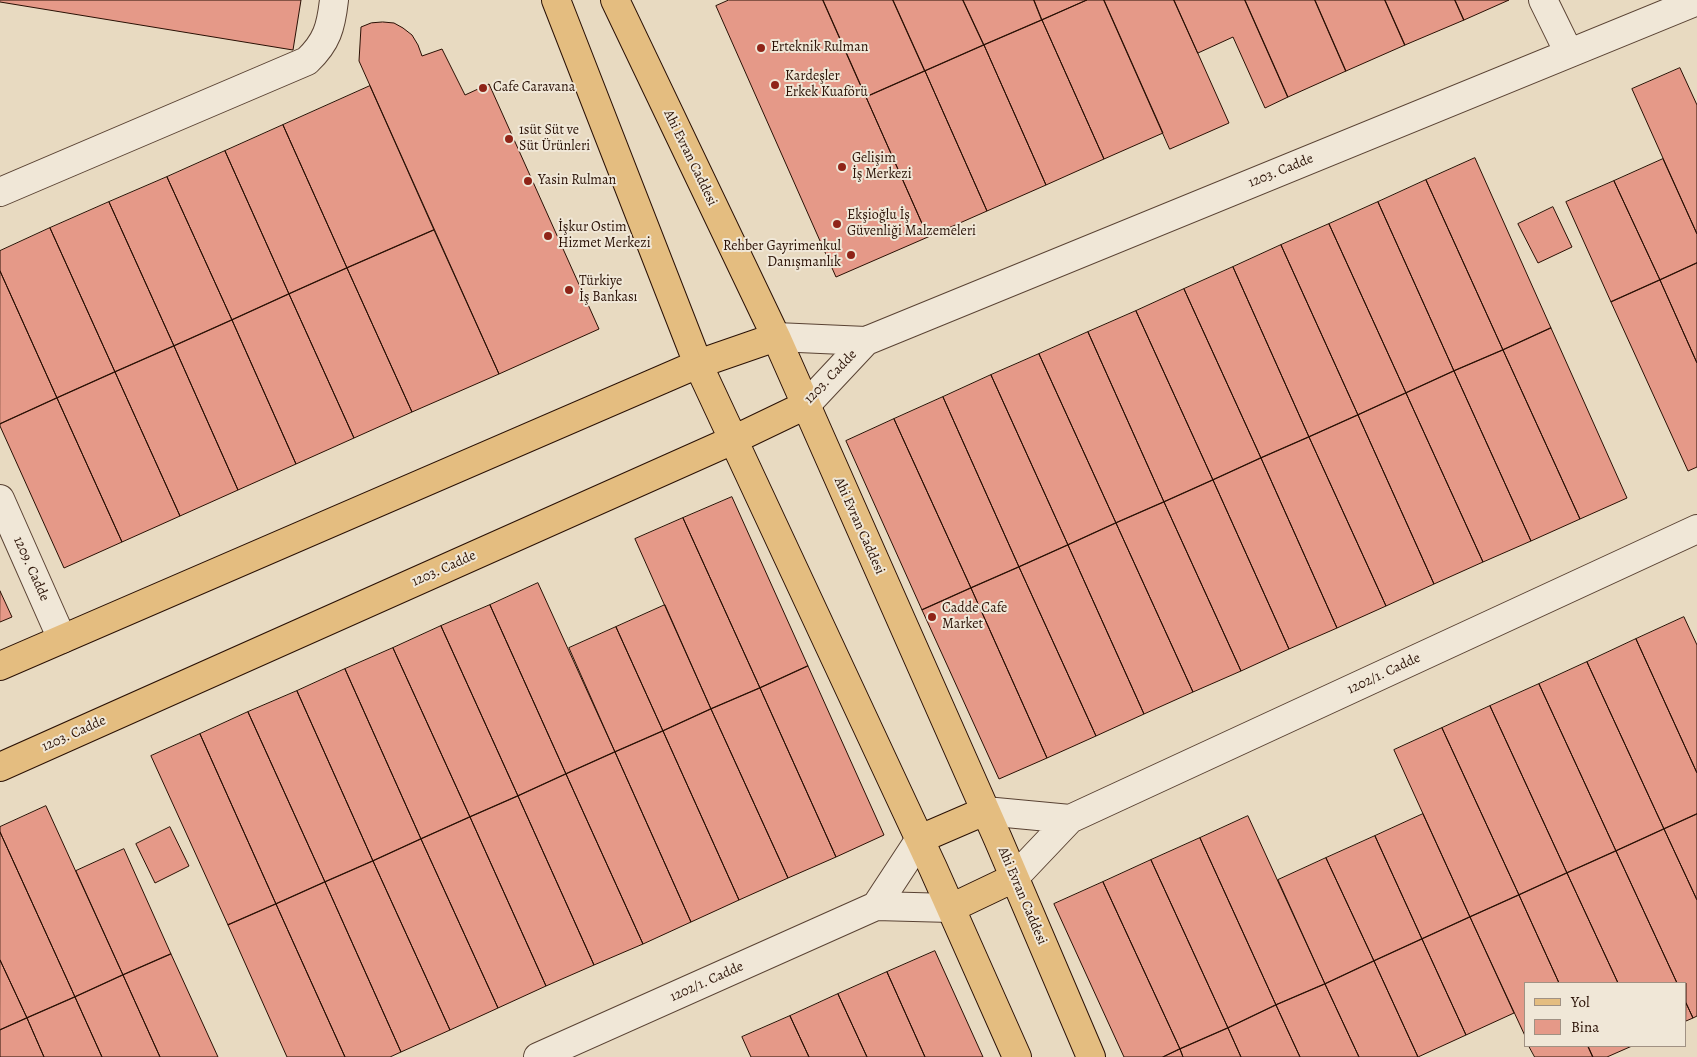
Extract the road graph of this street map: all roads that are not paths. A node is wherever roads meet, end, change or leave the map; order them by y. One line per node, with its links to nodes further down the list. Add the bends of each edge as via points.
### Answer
1 (334, 0): 7 (street, via 328,33 307,61)
2 (556, 0): 10 (main road)
3 (615, 0): 8 (main road, Ahi Evran Caddesi)
4 (1543, 0): 6 (street)
5 (1697, 1): 6 (street, 1203. Cadde)
6 (1569, 53): 9 (street, 1203. Cadde)
7 (0, 192)
8 (776, 337): 9 (street, 1203. Cadde); 10 (main road, 1203. Cadde); 11 (main road, Ahi Evran Caddesi)
9 (866, 341): 11 (street, 1203. Cadde)
10 (698, 364): 12 (main road); 15 (main road, 1203. Cadde)
11 (806, 405): 12 (main road, 1203. Cadde); 18 (main road, Ahi Evran Caddesi)
12 (733, 440): 17 (main road, 1203. Cadde); 20 (main road)
13 (0, 499): 15 (street, 1209. Cadde)
14 (1697, 529): 19 (street, 1202/1. Cadde)
15 (62, 639): 16 (main road, 1203. Cadde)
16 (0, 666)
17 (0, 767)
18 (985, 811): 19 (street); 20 (main road); 21 (main road, Ahi Evran Caddesi)
19 (1070, 819): 21 (street, 1202/1. Cadde)
20 (920, 839): 22 (street); 23 (main road)
21 (1014, 878): 23 (main road, 1202/1. Cadde); 26 (main road, Ahi Evran Caddesi)
22 (876, 906): 23 (street, 1202/1. Cadde); 24 (street, 1202/1. Cadde)
23 (952, 908): 25 (main road)
24 (538, 1057)
25 (1017, 1057)
26 (1091, 1057)

